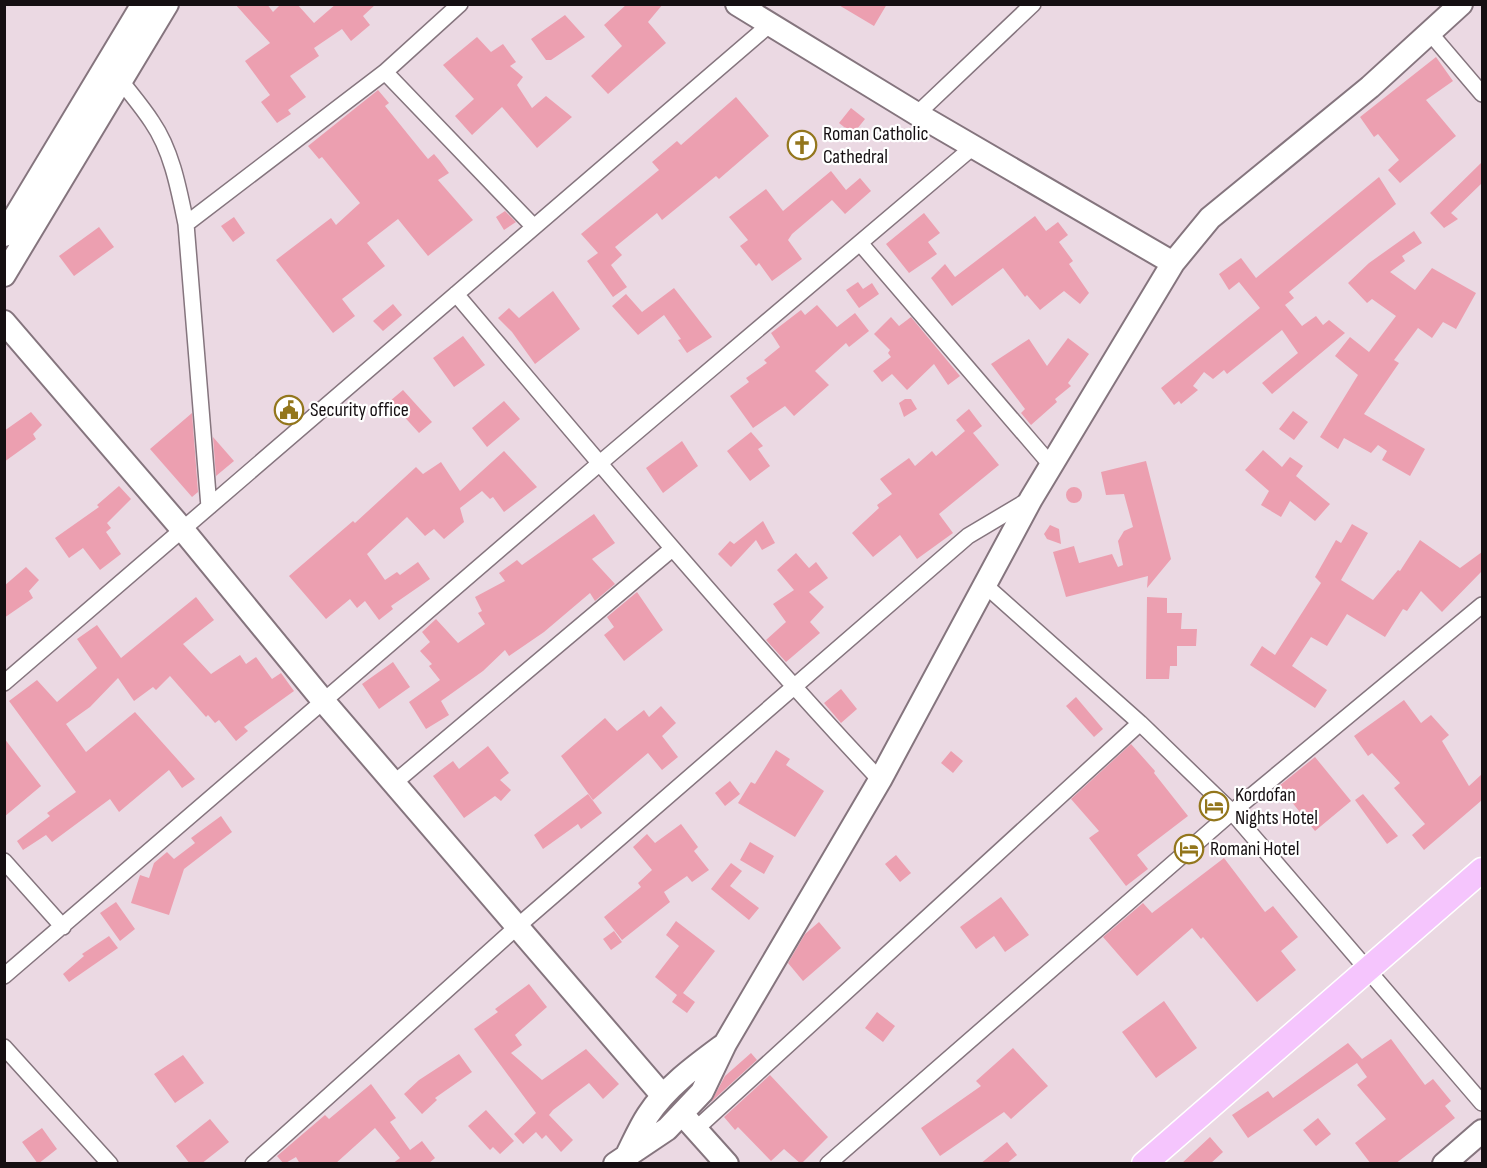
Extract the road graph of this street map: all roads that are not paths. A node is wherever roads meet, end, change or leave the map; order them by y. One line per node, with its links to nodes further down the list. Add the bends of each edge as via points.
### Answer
1 (143, 4): 16 (street)
2 (167, 4): 10 (street)
3 (460, 4): 9 (street)
4 (737, 4): 7 (street)
5 (1033, 4): 12 (street)
6 (1461, 4): 8 (street)
7 (769, 24): 12 (street); 15 (street)
8 (1430, 33): 11 (street); 18 (street, via 1210,218)
9 (385, 72): 14 (street); 15 (street)
10 (121, 81): 14 (street, via 163,141); 19 (street)
11 (1482, 94)
12 (917, 114): 13 (street)
13 (973, 147): 17 (street); 18 (street)
14 (186, 224): 25 (street)
15 (534, 227): 20 (street)
16 (4, 236)
17 (860, 243): 22 (street); 23 (street)
18 (1173, 263): 23 (street)
19 (4, 275)
20 (456, 294): 22 (street); 25 (street)
21 (4, 322): 26 (street)
22 (600, 464): 27 (street); 32 (street)
23 (1051, 465): 24 (street)
24 (1031, 499): 28 (street); 31 (street, via 968,536)
25 (209, 507): 26 (street)
26 (183, 530): 30 (street); 32 (street)
27 (672, 549): 31 (street); 35 (street)
28 (986, 586): 33 (street); 34 (street)
29 (1482, 605): 36 (street)
30 (4, 683)
31 (793, 687): 34 (street); 39 (street)
32 (325, 703): 35 (street); 40 (street)
33 (1140, 723): 36 (street); 47 (street)
34 (880, 780): 43 (street)
35 (394, 783): 39 (street)
36 (1232, 812): 41 (street); 53 (street)
37 (4, 861): 40 (street)
38 (1482, 870): 41 (main road)
39 (518, 926): 45 (street); 50 (street)
40 (63, 927): 42 (street)
41 (1369, 969): 46 (street); 54 (main road)
42 (4, 976)
43 (725, 1044): 45 (street); 47 (street)
44 (4, 1047): 51 (street)
45 (663, 1096): 49 (street)
46 (1482, 1103)
47 (689, 1122): 49 (street); 52 (street)
48 (1482, 1131): 55 (street)
49 (621, 1158)
50 (255, 1163)
51 (110, 1164)
52 (727, 1164)
53 (828, 1164)
54 (1144, 1164)
55 (1444, 1164)

